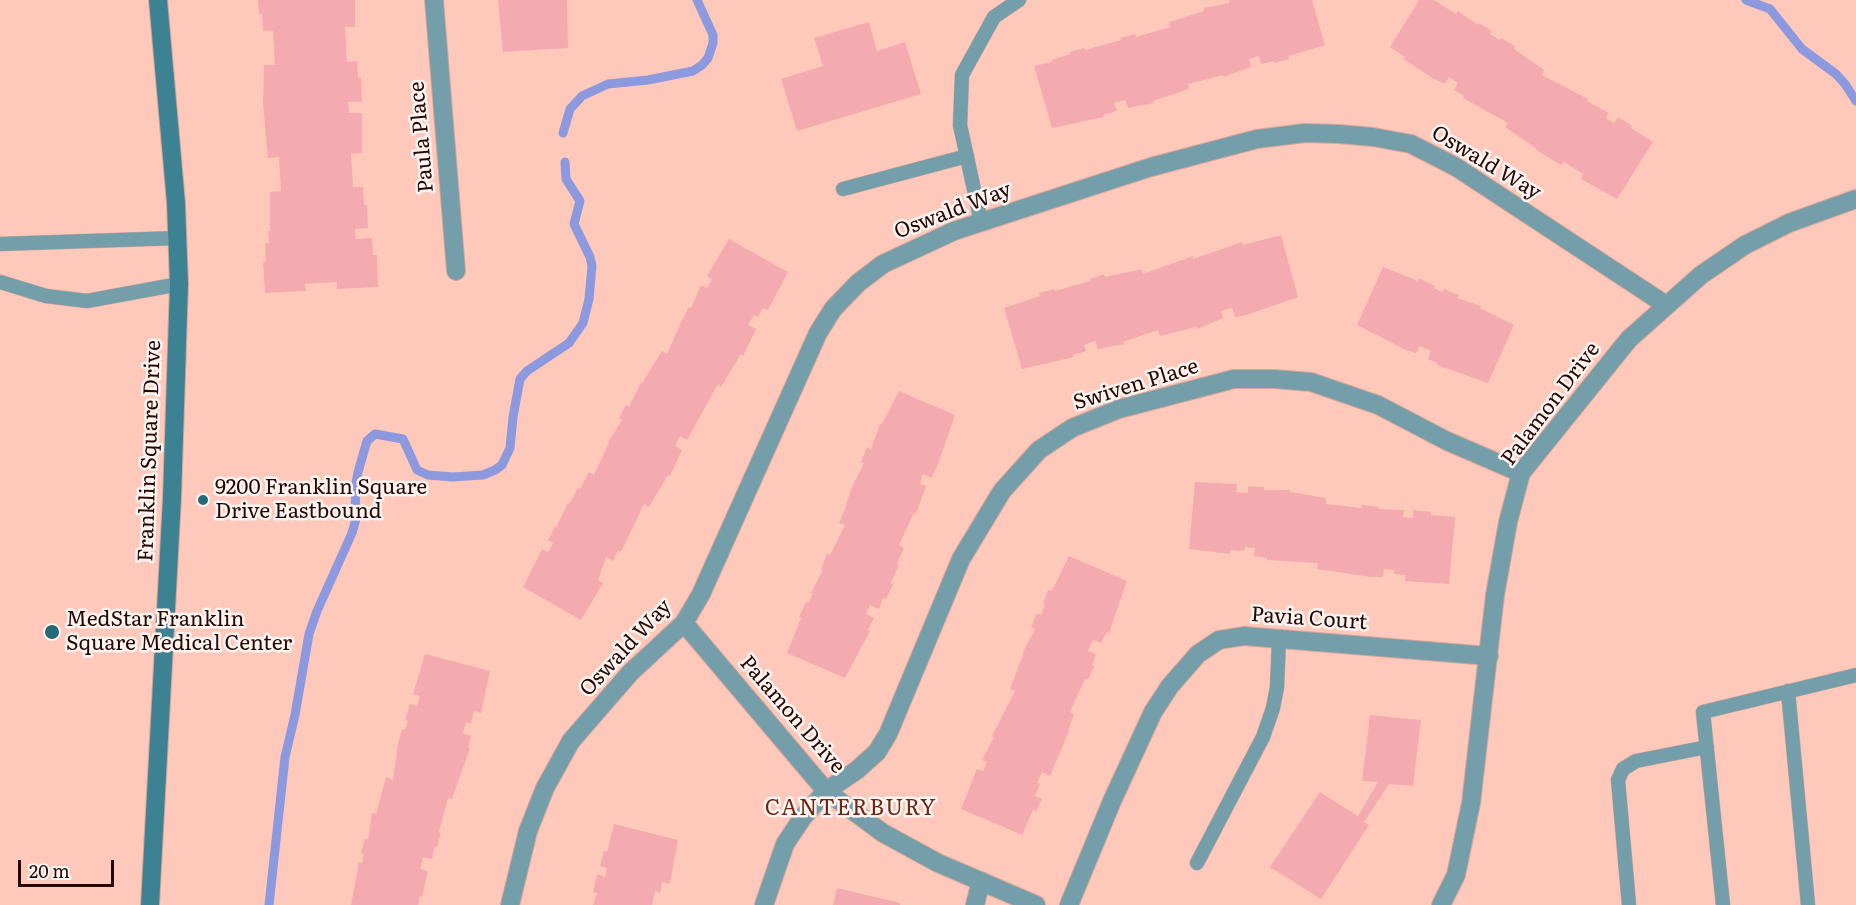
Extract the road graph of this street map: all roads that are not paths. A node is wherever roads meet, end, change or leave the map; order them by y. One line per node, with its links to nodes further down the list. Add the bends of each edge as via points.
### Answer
1 (158, 0): 8 (street, Franklin Square Drive)
2 (434, 0): 10 (street, Paula Place)
3 (1019, 0): 4 (lane, via 994,17 962,75 960,125)
4 (967, 156): 5 (lane); 7 (lane)
5 (843, 189)
6 (1856, 199): 13 (street, Palamon Drive, via 1789,222 1745,245)
7 (981, 222): 13 (street, Oswald Way, via 1150,167 1257,139 1305,133 1373,137 1411,144 1456,167); 15 (street, Oswald Way, via 883,264 833,309 800,370 706,583)
8 (178, 238): 9 (lane); 12 (street, Franklin Square Drive)
9 (0, 244)
10 (456, 271)
11 (0, 282): 12 (lane, via 46,296 87,301)
12 (179, 284): 24 (street, Franklin Square Drive)
13 (1666, 305): 14 (street, Palamon Drive, via 1629,339)
14 (1521, 473): 17 (street, Palamon Drive, via 1495,596); 21 (street, Swiven Place, via 1378,405 1311,382 1234,379 1119,409 1072,428 1039,450 1002,491 961,559 888,734 857,770)
15 (684, 623): 21 (street, Palamon Drive); 25 (street, Oswald Way, via 630,673 571,741 545,788 528,831)
16 (1279, 639): 17 (street, Pavia Court); 22 (lane, via 1274,708 1263,737); 29 (street, Pavia Court, via 1244,636 1219,640 1198,654 1170,686 1153,712)
17 (1489, 656): 30 (street, Palamon Drive, via 1472,803 1456,875)
18 (1856, 675): 19 (lane)
19 (1788, 691): 20 (lane, via 1703,712); 33 (lane)
20 (1707, 747): 31 (lane, via 1636,761 1623,769 1618,780); 32 (lane)
21 (826, 791): 23 (street, Palamon Drive, via 882,832); 26 (street, Swiven Place, via 785,843)
22 (1197, 863)
23 (981, 881): 27 (street); 28 (street, Palamon Drive)
24 (150, 905)
25 (510, 905)
26 (764, 905)
27 (975, 905)
28 (1036, 905)
29 (1069, 905)
30 (1441, 905)
31 (1629, 905)
32 (1723, 905)
33 (1808, 905)

